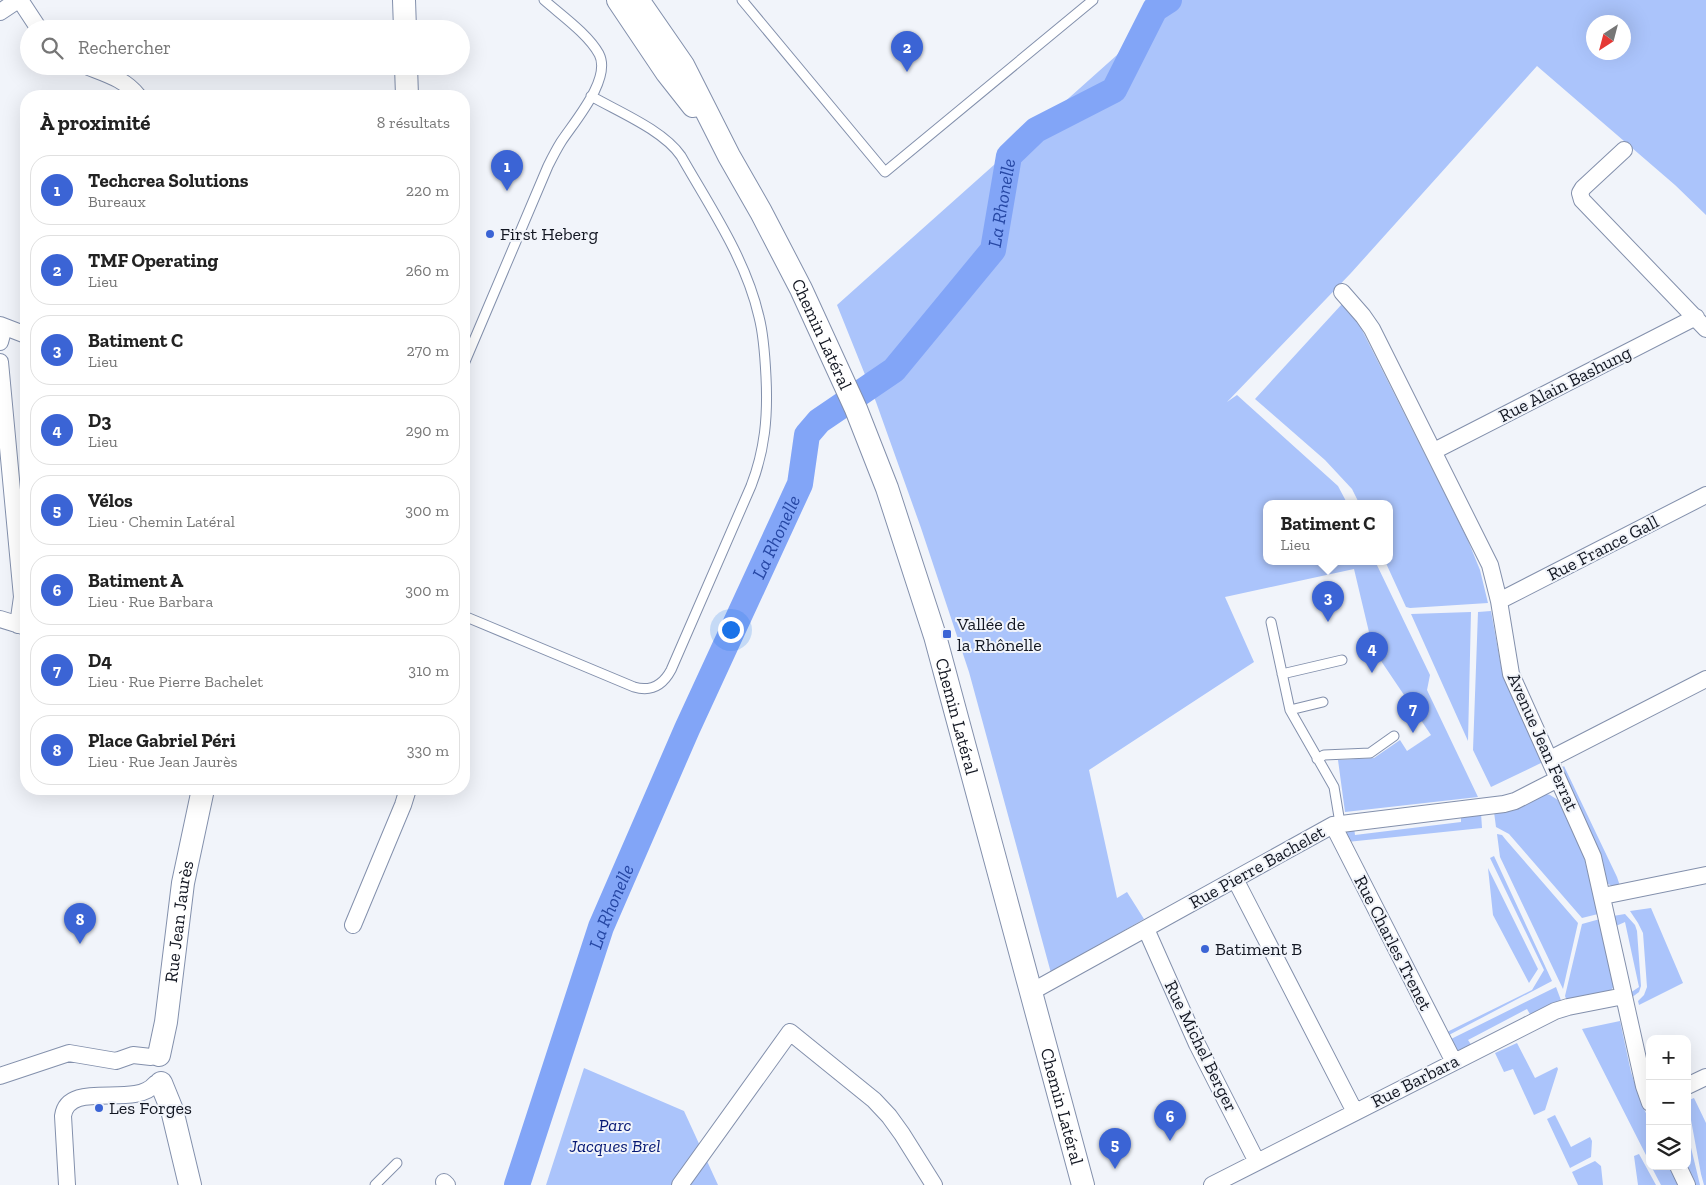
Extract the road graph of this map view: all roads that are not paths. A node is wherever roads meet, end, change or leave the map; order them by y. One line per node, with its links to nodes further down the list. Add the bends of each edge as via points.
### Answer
1 (19, 0): 8 (street); 9 (street)
2 (404, 0): 10 (street)
3 (544, 0): 15 (lane, via 584,36 599,55 601,71)
4 (618, 0): 17 (street, Chemin Latéral)
5 (638, 0): 17 (street, Chemin Latéral, via 682,65)
6 (742, 0): 7 (lane, via 885,172)
7 (1093, 0)
8 (0, 12)
9 (33, 20)
10 (405, 20)
11 (107, 75): 13 (street)
12 (406, 75): 14 (street)
13 (134, 90)
14 (407, 90)
15 (591, 96): 22 (lane, via 550,161); 29 (lane, via 673,145 743,269 757,307 763,341 766,434 751,486 672,670 657,687 634,687)
16 (1624, 150): 19 (street, via 1583,188 1580,193 1582,200)
17 (729, 156): 49 (street, Chemin Latéral, via 787,263 838,369 890,496 935,636)
18 (1342, 292): 24 (street, Avenue Jean Ferrat, via 1372,329)
19 (1701, 323): 24 (street, Rue Alain Bashung)
20 (1, 331): 21 (street)
21 (20, 334)
22 (470, 350)
23 (0, 362): 26 (street)
24 (1434, 451): 27 (street, Avenue Jean Ferrat, via 1487,557)
25 (1706, 495): 27 (street, Rue France Gall)
26 (20, 576)
27 (1499, 601): 39 (street, Avenue Jean Ferrat, via 1511,674)
28 (0, 619): 31 (street)
29 (470, 619)
30 (1271, 622): 33 (lane)
31 (20, 625)
32 (1342, 660): 33 (lane)
33 (1282, 674): 36 (lane)
34 (1706, 678): 39 (street)
35 (1323, 702): 36 (lane)
36 (1290, 710): 38 (lane)
37 (1394, 736): 38 (lane, via 1370,753 1324,755)
38 (1317, 759): 43 (lane, via 1334,787)
39 (1550, 759): 40 (street, Avenue Jean Ferrat)
40 (1558, 779): 43 (street, Rue Pierre Bachelet, via 1504,804); 46 (street, Avenue Jean Ferrat, via 1590,849)
41 (202, 795): 51 (street, Rue Jean Jaurès, via 183,882 166,1022)
42 (406, 795): 47 (street)
43 (1336, 824): 45 (street, Rue Pierre Bachelet); 52 (street, Rue Charles Trenet)
44 (1706, 875): 46 (street)
45 (1235, 878): 48 (street, Rue Pierre Bachelet); 58 (street)
46 (1603, 896): 50 (street, Avenue Jean Ferrat)
47 (354, 925)
48 (1146, 929): 49 (street, Rue Pierre Bachelet); 59 (street, Rue Michel Berger, via 1197,1044)
49 (1031, 992): 67 (street, Chemin Latéral)
50 (1624, 996): 52 (street, Rue Barbara, via 1555,1011); 57 (street, Avenue Jean Ferrat)
51 (155, 1056): 53 (street, via 133,1055 116,1060 69,1053); 55 (street, Rue Jean Jaurès, via 163,1057 164,1061 164,1079)
52 (1454, 1062): 58 (street, Rue Barbara)
53 (0, 1076)
54 (1706, 1077): 56 (street)
55 (158, 1084): 62 (street, via 146,1091 81,1097 68,1103 63,1116); 63 (street, Rue Jean Jaurès, via 172,1110)
56 (1691, 1084)
57 (1646, 1092)
58 (1355, 1112): 59 (street, Rue Barbara)
59 (1257, 1162): 68 (street, Rue Barbara)
60 (397, 1163): 64 (lane)
61 (1680, 1170): 69 (street)
62 (67, 1185)
63 (190, 1185)
64 (375, 1185)
65 (680, 1185): 66 (street, via 790,1032 874,1100 902,1134)
66 (934, 1185)
67 (1083, 1185)
68 (1212, 1185)
69 (1687, 1185)

